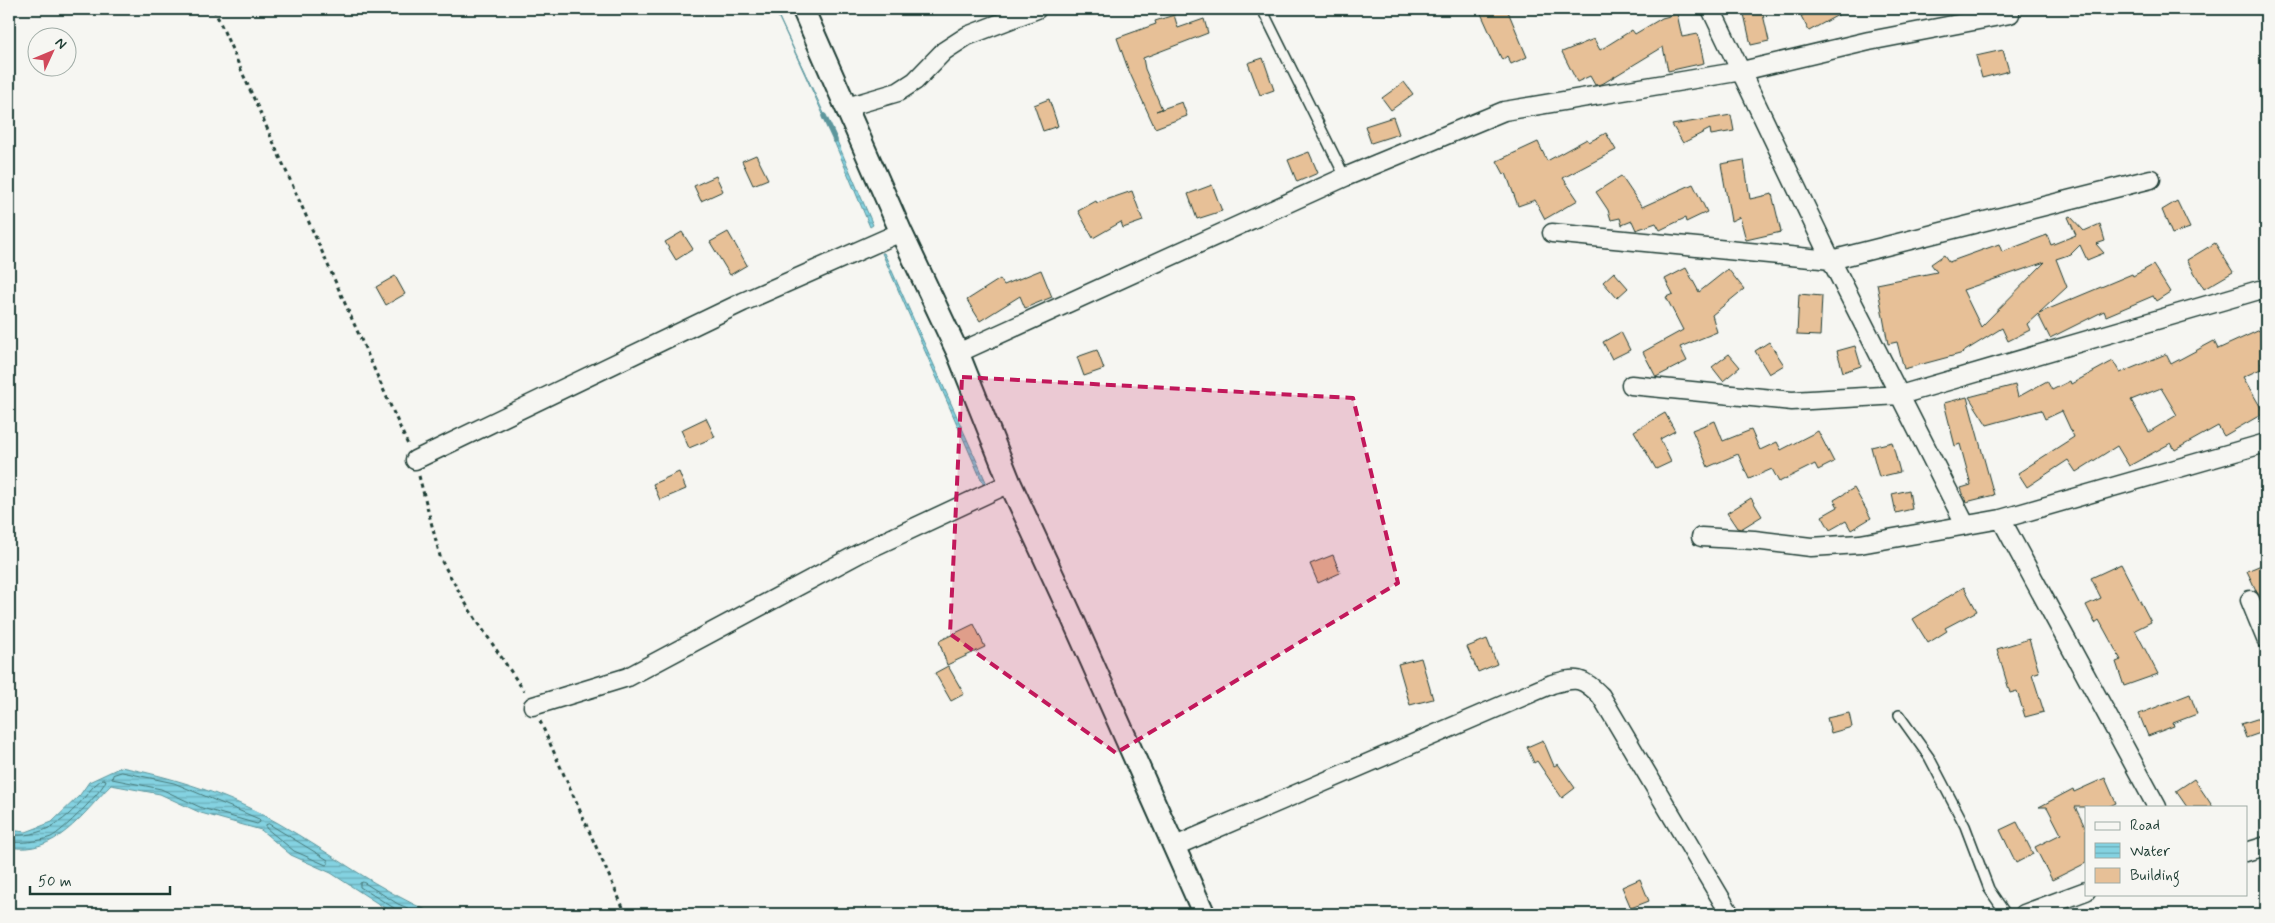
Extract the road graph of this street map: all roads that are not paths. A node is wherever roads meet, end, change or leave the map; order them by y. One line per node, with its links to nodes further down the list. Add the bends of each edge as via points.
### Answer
1 (803, 9): 7 (street)
2 (1037, 9): 7 (street, via 967,36 944,51 915,81 898,92)
3 (1262, 9): 8 (lane)
4 (1711, 9): 6 (street)
5 (2010, 14): 6 (street, via 1869,41)
6 (1742, 71): 8 (street, via 1504,111); 12 (street)
7 (847, 107): 10 (street)
8 (1345, 177): 14 (street)
9 (2152, 179): 12 (street)
10 (901, 232): 14 (street); 18 (street, via 743,302)
11 (1552, 233): 12 (street)
12 (1831, 260): 16 (street)
13 (2259, 290): 16 (street)
14 (958, 353): 19 (street)
15 (1631, 385): 16 (street, via 1792,401)
16 (1900, 395): 21 (street)
17 (2266, 443): 20 (street)
18 (415, 460)
19 (1010, 483): 25 (street, via 860,553 628,677); 29 (street)
20 (2001, 519): 21 (street); 27 (street)
21 (1965, 524): 22 (street, via 1860,544 1811,548)
22 (1701, 537)
23 (2250, 600): 24 (street)
24 (2266, 638)
25 (533, 706)
26 (1899, 715): 34 (lane, via 1929,757 1965,826 1989,889)
27 (2156, 806)
28 (2266, 846): 30 (street)
29 (1173, 847): 32 (street); 33 (street, via 1552,684 1574,678 1588,683 1602,696)
30 (2248, 851)
31 (2085, 891): 35 (street)
32 (1204, 914)
33 (1730, 914)
34 (2006, 914)
35 (2024, 914)

